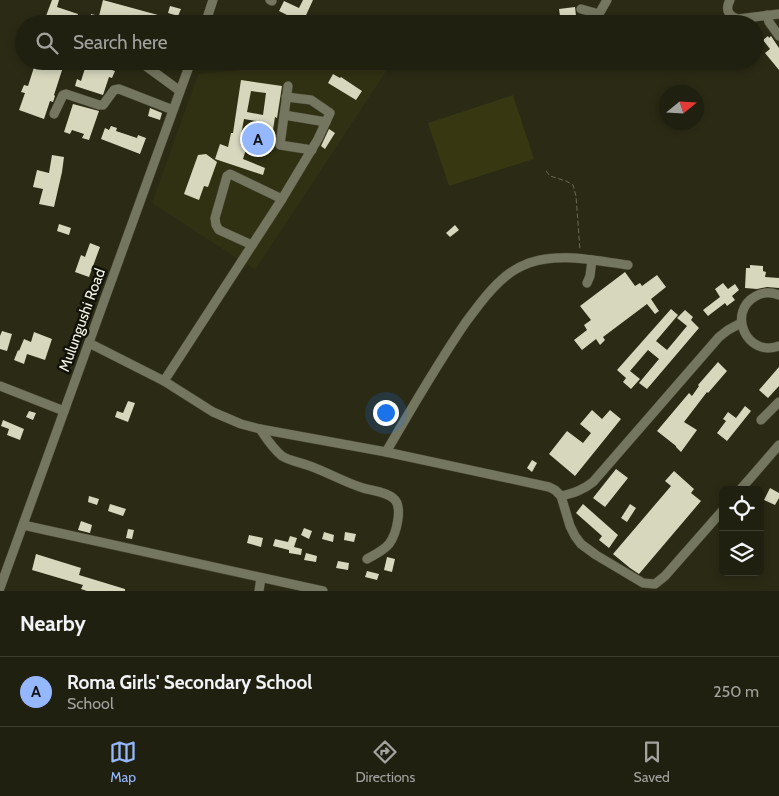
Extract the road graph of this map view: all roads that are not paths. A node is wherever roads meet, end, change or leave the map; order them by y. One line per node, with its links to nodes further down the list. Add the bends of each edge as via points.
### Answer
1 (213, 0): 6 (street)
2 (607, 0): 4 (street, via 599,14)
3 (730, 0): 7 (street, via 727,5)
4 (581, 9)
5 (779, 14): 8 (street)
6 (208, 15)
7 (730, 15)
8 (767, 15): 9 (street); 10 (street)
9 (764, 16)
10 (779, 36)
11 (151, 70): 14 (street)
12 (188, 70): 14 (street, Mulungushi Road)
13 (288, 86): 15 (street)
14 (180, 91): 16 (street, Mulungushi Road)
15 (286, 97): 18 (street); 19 (street, via 311,100 330,113)
16 (173, 110): 17 (street, via 119,89 99,106 63,95); 28 (street, Mulungushi Road)
17 (54, 114)
18 (284, 115): 19 (street); 20 (street, via 280,145)
19 (326, 122): 20 (street)
20 (312, 150): 21 (street)
21 (282, 199): 22 (street); 22 (street, via 230,174 227,176 215,218 216,225 219,230)
22 (252, 245): 30 (street)
23 (592, 260): 24 (street); 25 (street); 37 (street, via 560,258 530,263 497,284 452,343)
24 (628, 265)
25 (588, 283)
26 (779, 295): 27 (street, via 766,293 750,300)
27 (741, 323): 29 (street, via 744,333 757,346); 39 (street, via 718,337 593,482)
28 (89, 343): 30 (street); 33 (street, Mulungushi Road)
29 (778, 347)
30 (164, 381): 35 (street, via 213,412)
31 (0, 386): 33 (street)
32 (779, 402): 34 (street)
33 (64, 410): 41 (street, Mulungushi Road)
34 (761, 420)
35 (260, 429): 37 (street); 42 (street, via 283,457 395,499 399,509 392,538 384,549)
36 (779, 446): 38 (street)
37 (386, 452): 39 (street, via 549,487)
38 (744, 486)
39 (561, 496): 40 (street, via 570,526 581,544 648,584 655,584 665,576)
40 (719, 515)
41 (23, 525): 43 (street); 44 (street, Mulungushi Road)
42 (367, 559)
43 (261, 578): 45 (street); 46 (street)
44 (0, 588)
45 (260, 591)
46 (323, 591)

